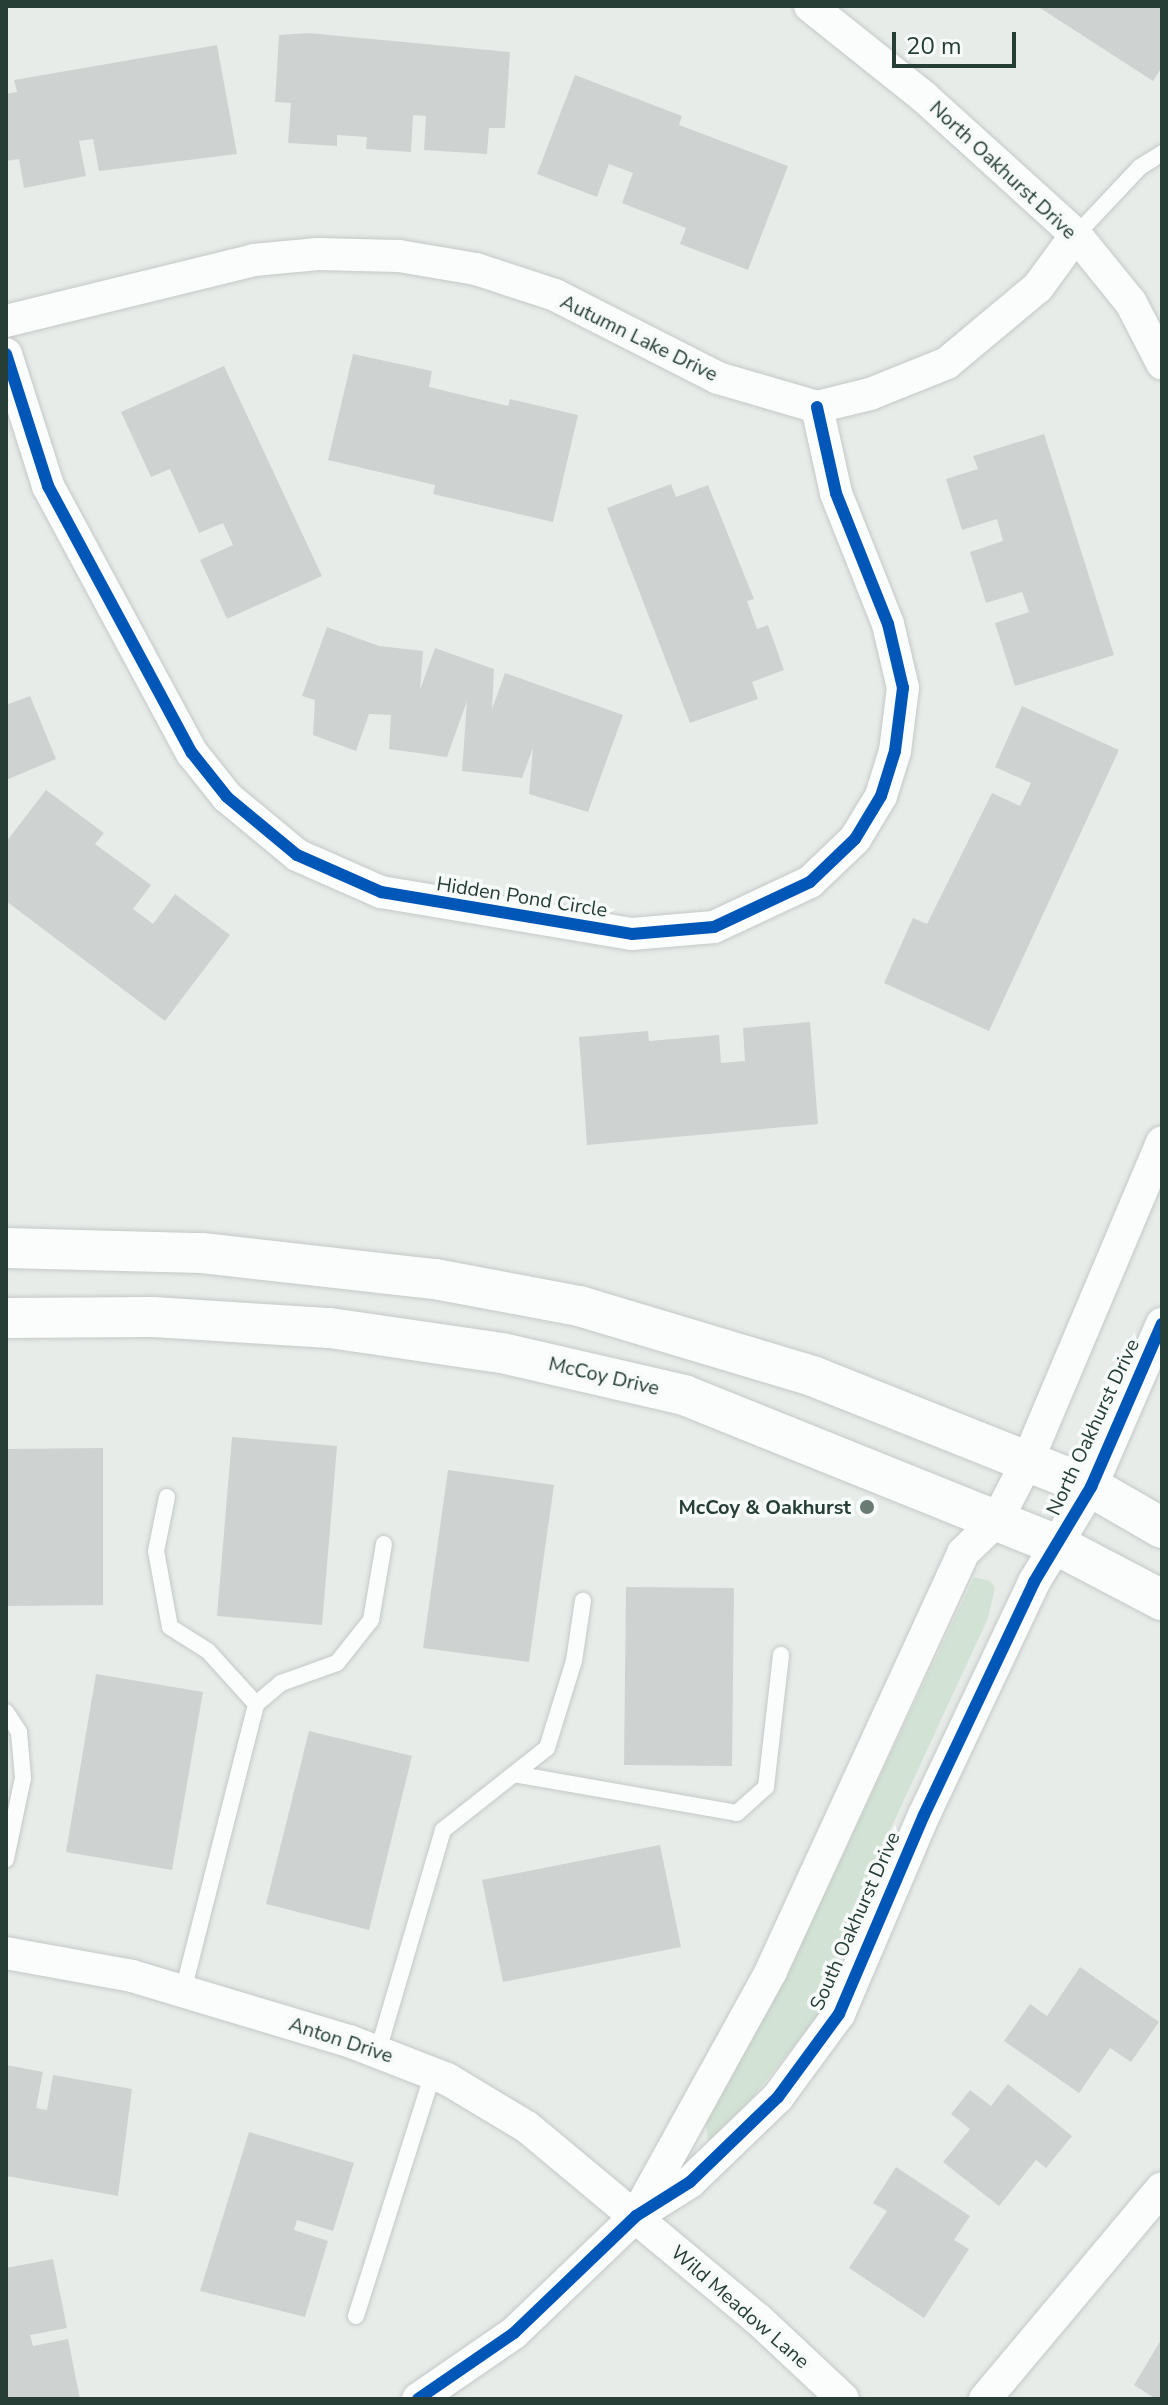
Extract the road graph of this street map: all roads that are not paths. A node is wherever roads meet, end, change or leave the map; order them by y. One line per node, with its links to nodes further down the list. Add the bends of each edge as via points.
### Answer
1 (810, 6): 3 (street, North Oakhurst Drive, via 924,97)
2 (1162, 153): 3 (lane, via 1140,167)
3 (1076, 235): 6 (street, North Oakhurst Drive, via 1131,303); 7 (street, via 1038,287 947,363 870,394)
4 (6, 321): 7 (street, Autumn Lake Drive, via 254,260 318,254 399,256 476,269 555,295 718,378)
5 (6, 354): 7 (street, Hidden Pond Circle, via 48,486 192,753 227,797 297,855 381,892 632,934 714,927 810,882 855,839 881,796 895,751 903,688 888,624 836,493)
6 (1162, 363)
7 (817, 407)
8 (1162, 1142): 12 (street)
9 (6, 1248): 12 (street, via 202,1253 435,1279 579,1306 815,1377)
10 (6, 1318): 15 (street, McCoy Drive, via 153,1317 330,1328 502,1353 684,1395)
11 (1162, 1324): 13 (street, North Oakhurst Drive)
12 (1027, 1462): 13 (street); 15 (street, South Oakhurst Drive)
13 (1091, 1487): 16 (street); 18 (street, North Oakhurst Drive)
14 (167, 1497): 22 (lane, via 156,1551 170,1627 208,1651)
15 (997, 1520): 18 (street, McCoy Drive); 31 (street, South Oakhurst Drive, via 963,1553 771,1971)
16 (1162, 1528)
17 (384, 1544): 22 (lane, via 371,1620 337,1663 281,1683)
18 (1059, 1546): 19 (street, McCoy Drive); 31 (street, South Oakhurst Drive, via 1034,1582 988,1678 839,2014 778,2097 690,2182)
19 (1162, 1600)
20 (583, 1601): 24 (lane, via 574,1661 547,1748)
21 (781, 1655): 24 (lane, via 766,1787 737,1813)
22 (256, 1704): 27 (lane)
23 (6, 1712): 25 (lane, via 19,1732 23,1778)
24 (514, 1774): 28 (lane, via 443,1830)
25 (6, 1859)
26 (6, 1953): 27 (street, Anton Drive, via 106,1970)
27 (183, 1991): 28 (street, Anton Drive)
28 (378, 2051): 29 (street, Anton Drive)
29 (433, 2073): 31 (street, Anton Drive, via 527,2127); 32 (lane)
30 (1162, 2188): 35 (street)
31 (636, 2216): 33 (street, South Oakhurst Drive, via 514,2333); 34 (street, Wild Meadow Lane)
32 (356, 2316)
33 (418, 2399)
34 (843, 2399)
35 (985, 2399)

